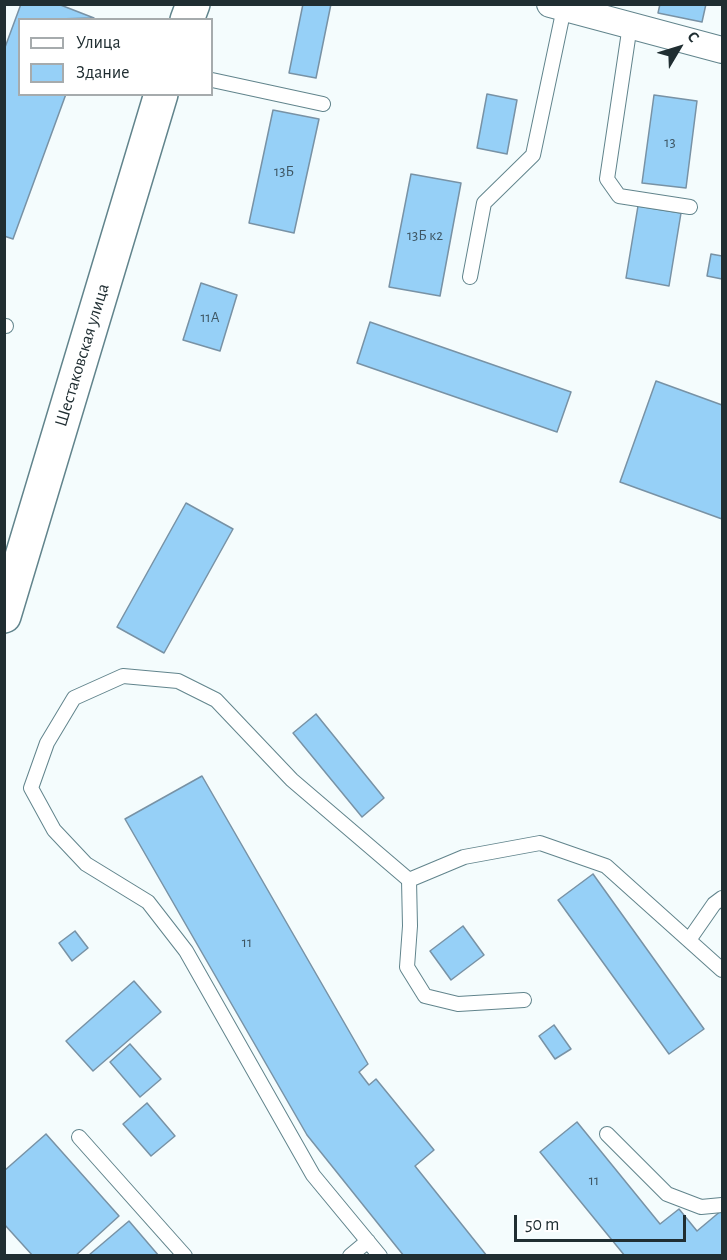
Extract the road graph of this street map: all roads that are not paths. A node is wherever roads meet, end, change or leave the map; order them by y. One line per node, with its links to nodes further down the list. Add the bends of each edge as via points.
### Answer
1 (557, 6): 2 (street); 8 (lane, via 533,155 484,203)
2 (630, 25): 3 (street); 7 (lane, via 607,179 619,196)
3 (723, 50)
4 (213, 80): 6 (lane)
5 (160, 96): 9 (main road, Шестаковская улица)
6 (323, 104)
7 (690, 207)
8 (470, 277)
9 (6, 603)
10 (409, 880): 12 (lane, via 464,857 540,843 606,866); 14 (lane, via 407,967 425,996 458,1004); 18 (lane, via 292,780 216,700 178,681 123,676 74,698 47,743 31,788 54,830 86,864 148,902 186,951 313,1175)
11 (723, 898): 12 (lane, via 714,904)
12 (688, 940): 13 (lane)
13 (723, 970)
14 (524, 999)
15 (607, 1134): 17 (lane, via 667,1194 701,1207)
16 (79, 1137): 19 (lane)
17 (723, 1205)
18 (368, 1241): 20 (lane); 21 (lane)
19 (185, 1256)
20 (351, 1256)
21 (380, 1256)

